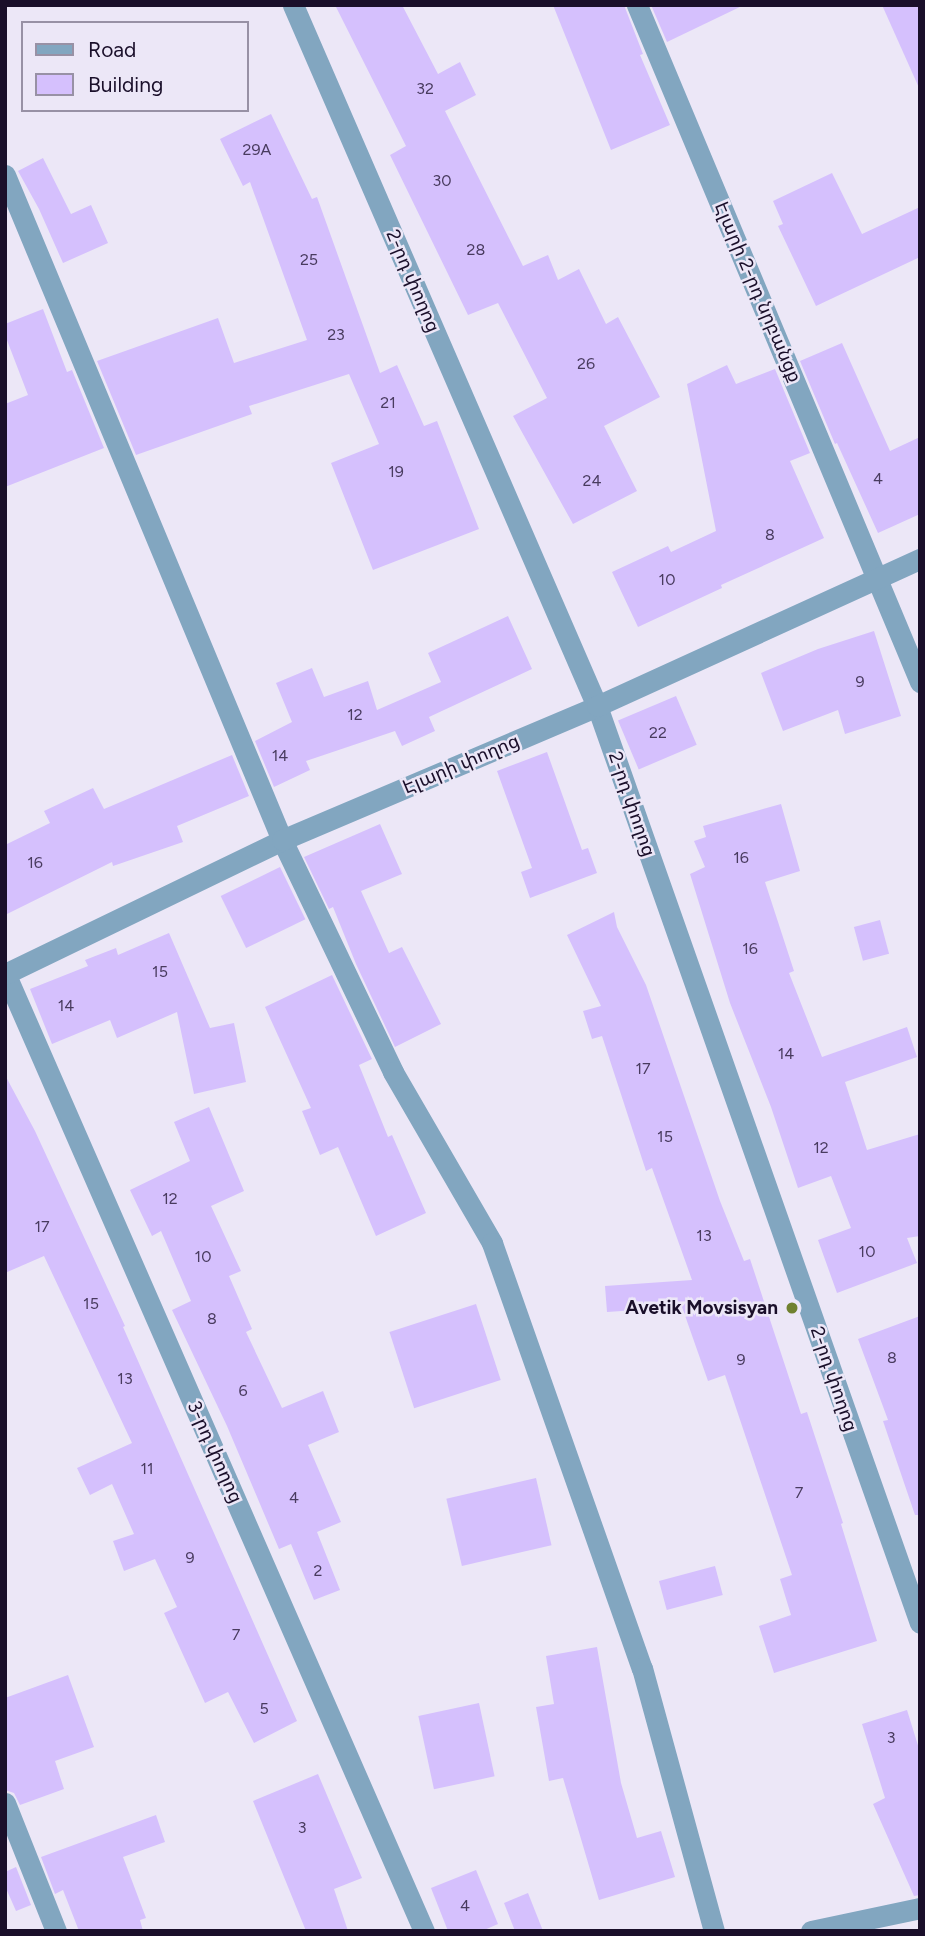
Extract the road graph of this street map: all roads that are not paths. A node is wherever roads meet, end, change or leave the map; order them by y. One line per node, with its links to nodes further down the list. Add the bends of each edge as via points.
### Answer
1 (293, 5): 7 (street, 2-րդ փողոց)
2 (637, 5): 5 (street, Էլարի 2-րդ նրբանցք)
3 (5, 175): 8 (street)
4 (920, 559): 5 (street, Էլարի փողոց)
5 (879, 579): 6 (street, Էլարի 2-րդ նրբանցք); 7 (street, Էլարի փողոց)
6 (920, 682)
7 (597, 706): 8 (street, Էլարի փողոց); 10 (street, 2-րդ փողոց)
8 (282, 840): 9 (street, Էլարի փողոց); 15 (street, via 393,1073 492,1243 642,1668)
9 (5, 974): 14 (street, 3-րդ փողոց)
10 (920, 1623)
11 (5, 1803): 13 (street)
12 (920, 1908): 16 (street)
13 (56, 1931)
14 (424, 1931)
15 (714, 1931)
16 (811, 1931)

